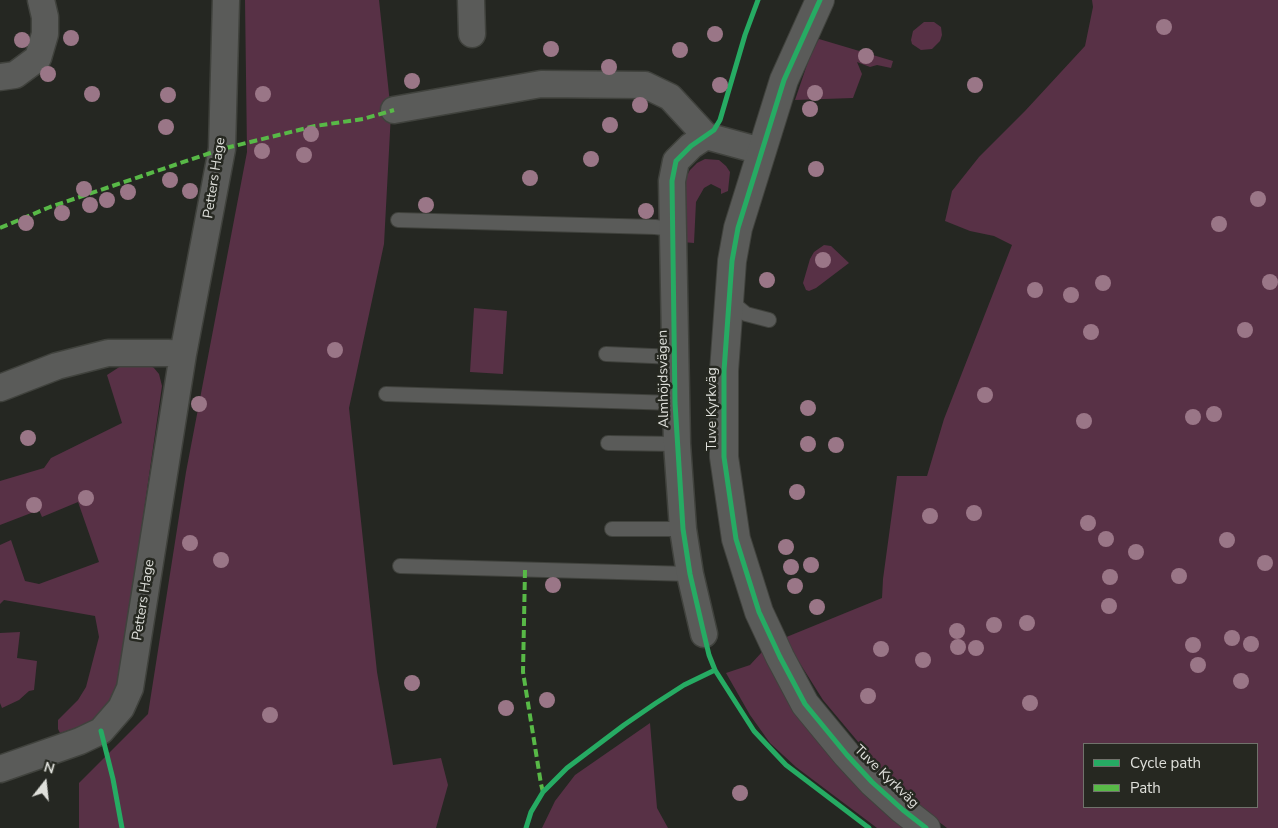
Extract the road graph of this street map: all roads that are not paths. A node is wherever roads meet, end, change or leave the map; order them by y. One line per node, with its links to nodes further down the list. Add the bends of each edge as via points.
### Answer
1 (41, 0): 6 (street, via 45,34 38,58 15,75)
2 (226, 0): 14 (street, Petters Hage, via 222,149)
3 (471, 0): 5 (street)
4 (820, 0): 9 (street, Tuve Kyrkväg, via 784,80)
5 (472, 34)
6 (0, 76)
7 (394, 110): 8 (street, via 541,84 645,85 670,98)
8 (706, 136): 9 (street); 11 (street, Almhöjdsvägen, via 676,161 672,181)
9 (761, 151): 12 (street, Tuve Kyrkväg, via 738,228)
10 (398, 220): 11 (lane)
11 (672, 229): 16 (street, Almhöjdsvägen)
12 (729, 300): 13 (lane, via 746,314); 28 (street, Tuve Kyrkväg, via 724,371 724,457 736,539 759,612 805,704 872,782)
13 (769, 320)
14 (183, 354): 17 (street, via 108,353 57,366); 27 (street, Petters Hage, via 130,688 121,708 101,730 80,741)
15 (606, 354): 16 (lane)
16 (675, 356): 19 (street, Almhöjdsvägen)
17 (0, 388)
18 (386, 394): 19 (lane)
19 (676, 403): 21 (street, Almhöjdsvägen)
20 (608, 442): 21 (lane)
21 (677, 444): 23 (street, Almhöjdsvägen)
22 (612, 529): 23 (lane)
23 (683, 530): 25 (street, Almhöjdsvägen)
24 (400, 566): 25 (lane)
25 (690, 574): 26 (street, Almhöjdsvägen)
26 (704, 634)
27 (0, 769)
28 (926, 828)

